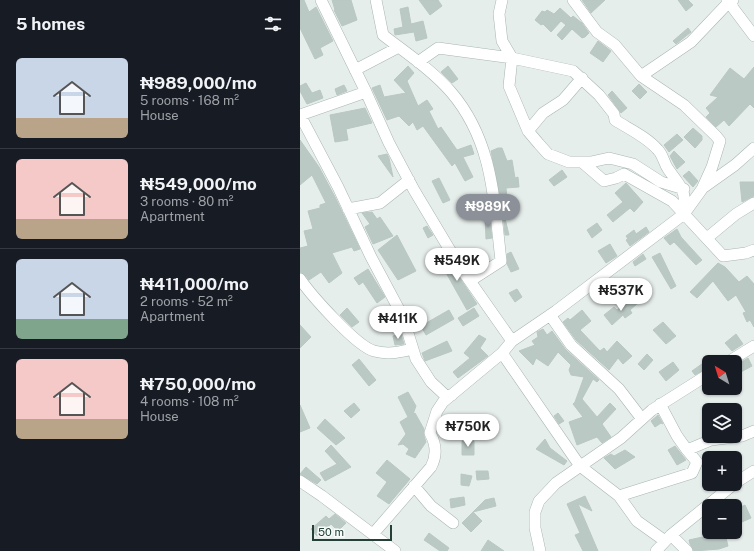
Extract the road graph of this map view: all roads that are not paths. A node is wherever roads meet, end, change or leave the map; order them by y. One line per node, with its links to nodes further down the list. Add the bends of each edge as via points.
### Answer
1 (321, 0): 10 (street)
2 (376, 0): 7 (street, via 383,35)
3 (502, 0): 8 (street, via 499,14 502,41)
4 (573, 0): 11 (street, via 597,32 615,45)
5 (730, 1): 6 (street); 11 (street, via 691,42)
6 (754, 36)
7 (399, 47): 9 (street); 10 (street)
8 (512, 58): 9 (street, via 438,48); 12 (street, via 573,71); 14 (street, via 509,86)
9 (418, 62): 25 (street, via 451,92 468,116 480,136 493,186 501,261)
10 (355, 70): 13 (street)
11 (640, 76): 18 (street, via 684,105 720,141)
12 (582, 78): 14 (street, via 563,100 543,113); 19 (street, via 614,114 615,120 659,150 667,168)
13 (366, 92): 17 (street); 21 (street, via 300,115)
14 (528, 131): 16 (street, via 548,154 569,162)
15 (754, 148): 18 (street)
16 (582, 162): 19 (street, via 609,158 633,164 661,182); 22 (street, via 604,181 624,174 672,201)
17 (409, 180): 21 (street, via 380,203); 25 (street)
18 (702, 188): 22 (street)
19 (684, 189): 22 (street)
20 (754, 203): 23 (street)
21 (348, 209): 30 (street, via 403,317)
22 (684, 214): 23 (street); 27 (street)
23 (707, 238): 24 (street, via 723,256)
24 (754, 250)
25 (470, 281): 28 (street)
26 (302, 286): 30 (street, via 344,329 372,350 390,354)
27 (550, 315): 28 (street); 36 (street, via 571,345 619,389)
28 (512, 342): 31 (street)
29 (754, 346): 32 (street)
30 (413, 349): 34 (street, via 416,359 432,382 446,396)
31 (502, 352): 34 (street); 39 (street)
32 (739, 355)
33 (702, 378): 35 (street)
34 (452, 395): 43 (street, via 437,411 430,433 436,457 432,467)
35 (660, 404): 36 (street); 38 (street)
36 (642, 419): 39 (street, via 621,438)
37 (754, 432): 38 (street, via 712,440)
38 (687, 450): 45 (street, via 697,462 692,473)
39 (580, 466): 45 (street); 50 (street, via 556,483 539,501 535,512 535,528)
40 (754, 471): 41 (street)
41 (742, 479)
42 (300, 481): 47 (street)
43 (414, 486): 46 (street, via 431,506); 47 (street)
44 (726, 491): 48 (street)
45 (619, 496): 48 (street, via 637,521)
46 (453, 523)
47 (373, 534): 49 (street)
48 (668, 538): 51 (street); 52 (street)
49 (395, 551)
50 (540, 551)
51 (656, 551)
52 (687, 551)

